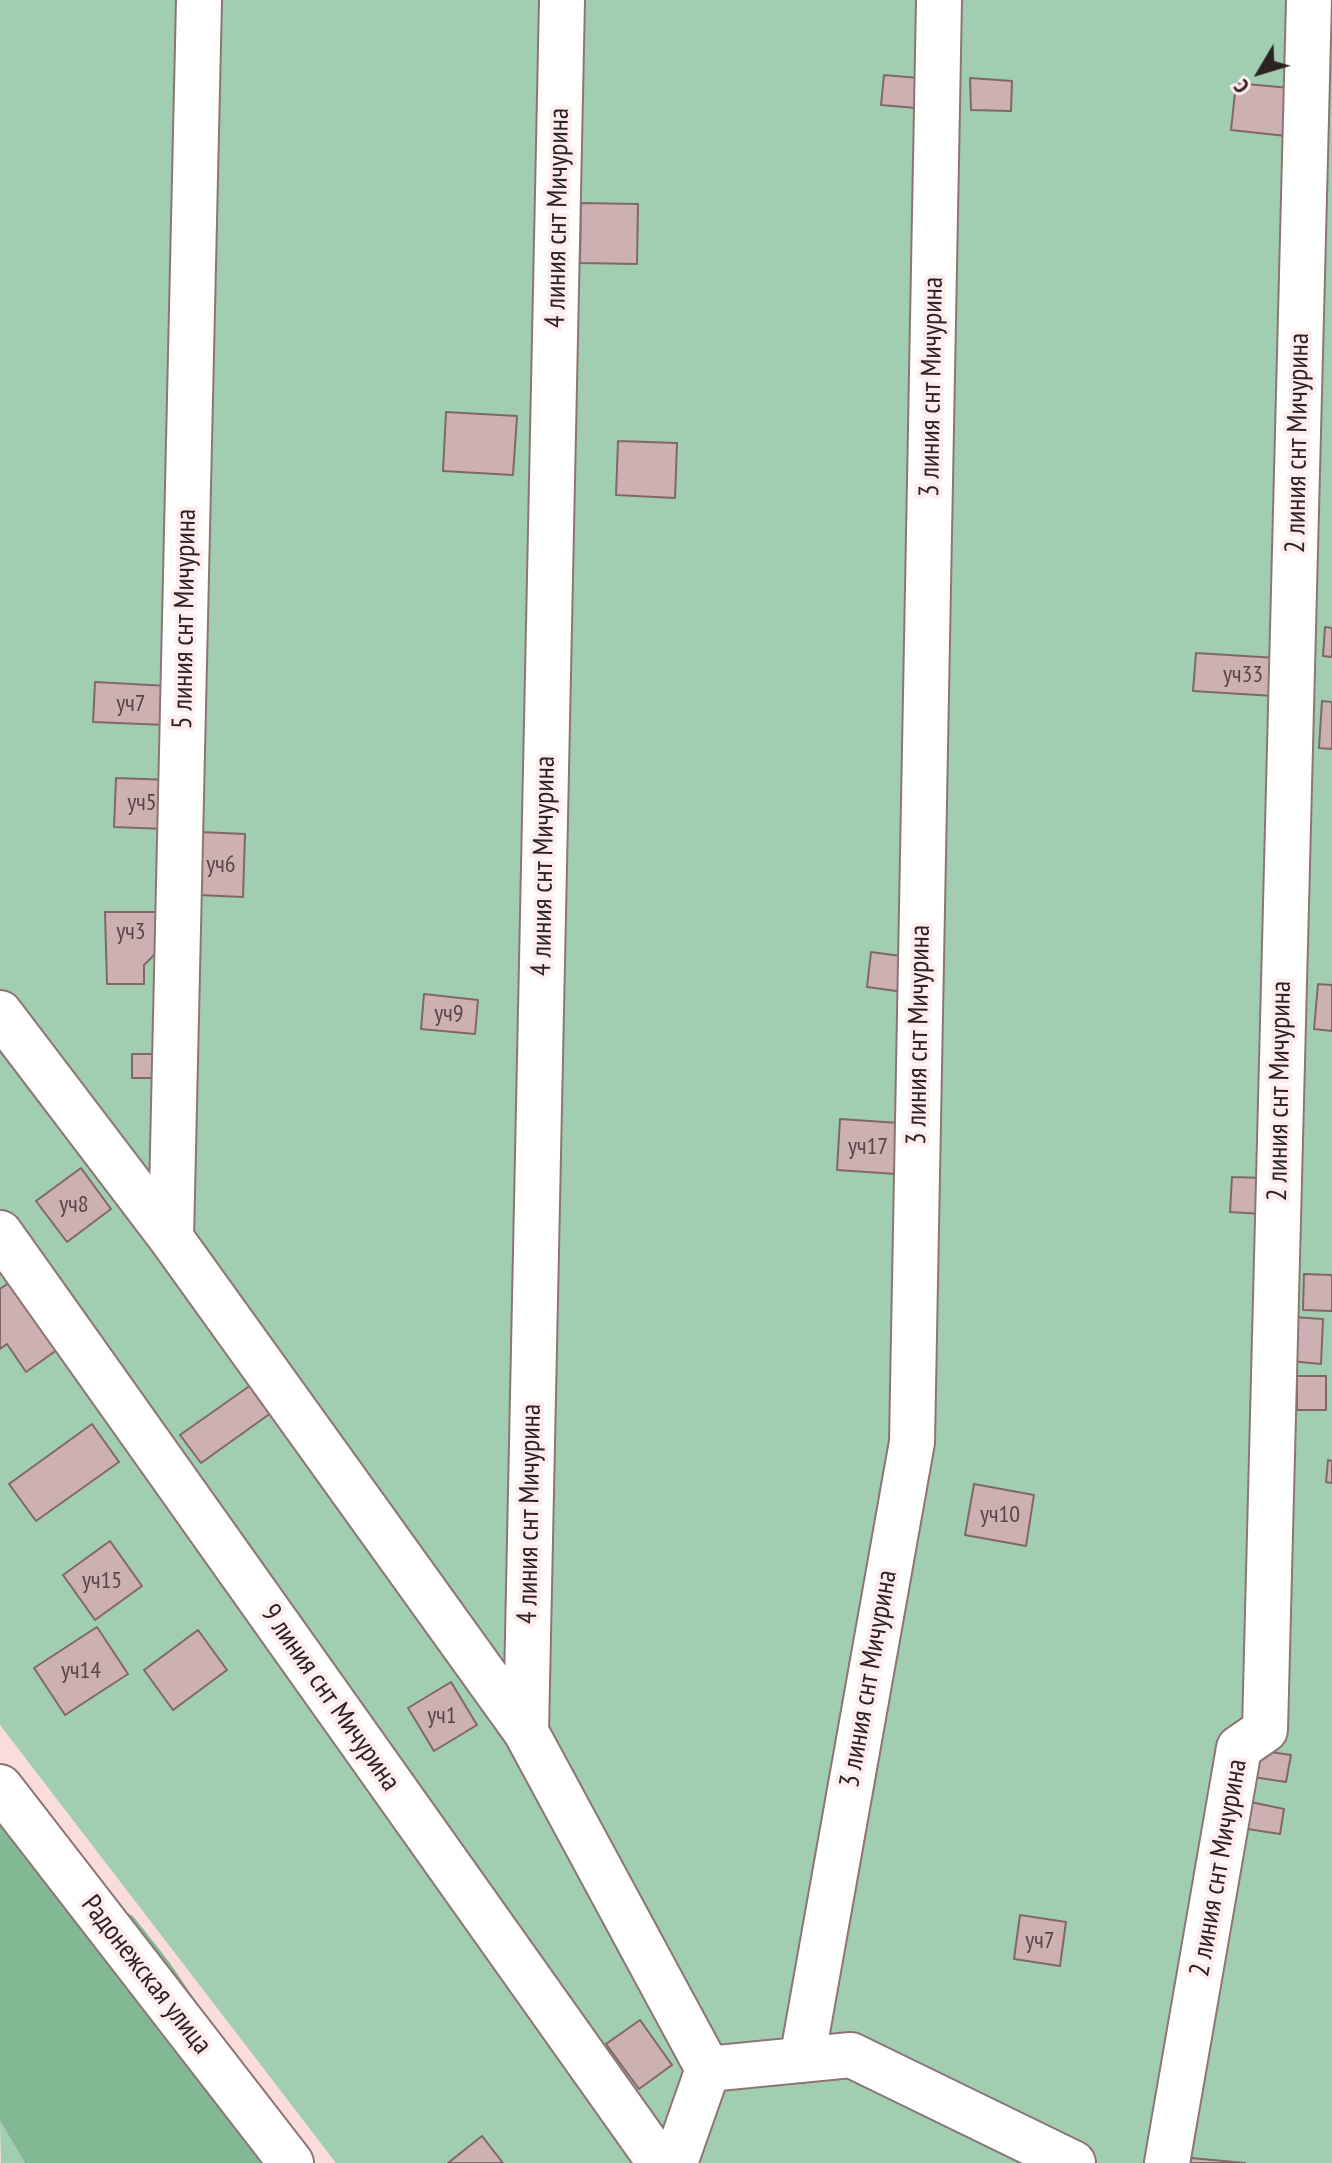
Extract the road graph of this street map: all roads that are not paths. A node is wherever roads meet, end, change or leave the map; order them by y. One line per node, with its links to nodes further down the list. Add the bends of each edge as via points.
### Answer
1 (199, 0): 7 (street, 5 линия снт Мичурина)
2 (562, 0): 8 (street, 4 линия снт Мичурина)
3 (939, 0): 10 (street, 3 линия снт Мичурина, via 912,1442)
4 (1309, 0): 16 (street, 2 линия снт Мичурина, via 1265,1730 1239,1748)
5 (0, 1013): 7 (street)
6 (0, 1233): 13 (street, 9 линия снт Мичурина)
7 (171, 1238): 8 (street)
8 (526, 1732): 11 (street)
9 (0, 1787): 12 (street, Радонежская улица)
10 (802, 2060): 11 (street); 15 (street, via 851,2055)
11 (708, 2069): 14 (street)
12 (291, 2163)
13 (660, 2163)
14 (675, 2163)
15 (1073, 2163)
16 (1167, 2163)

